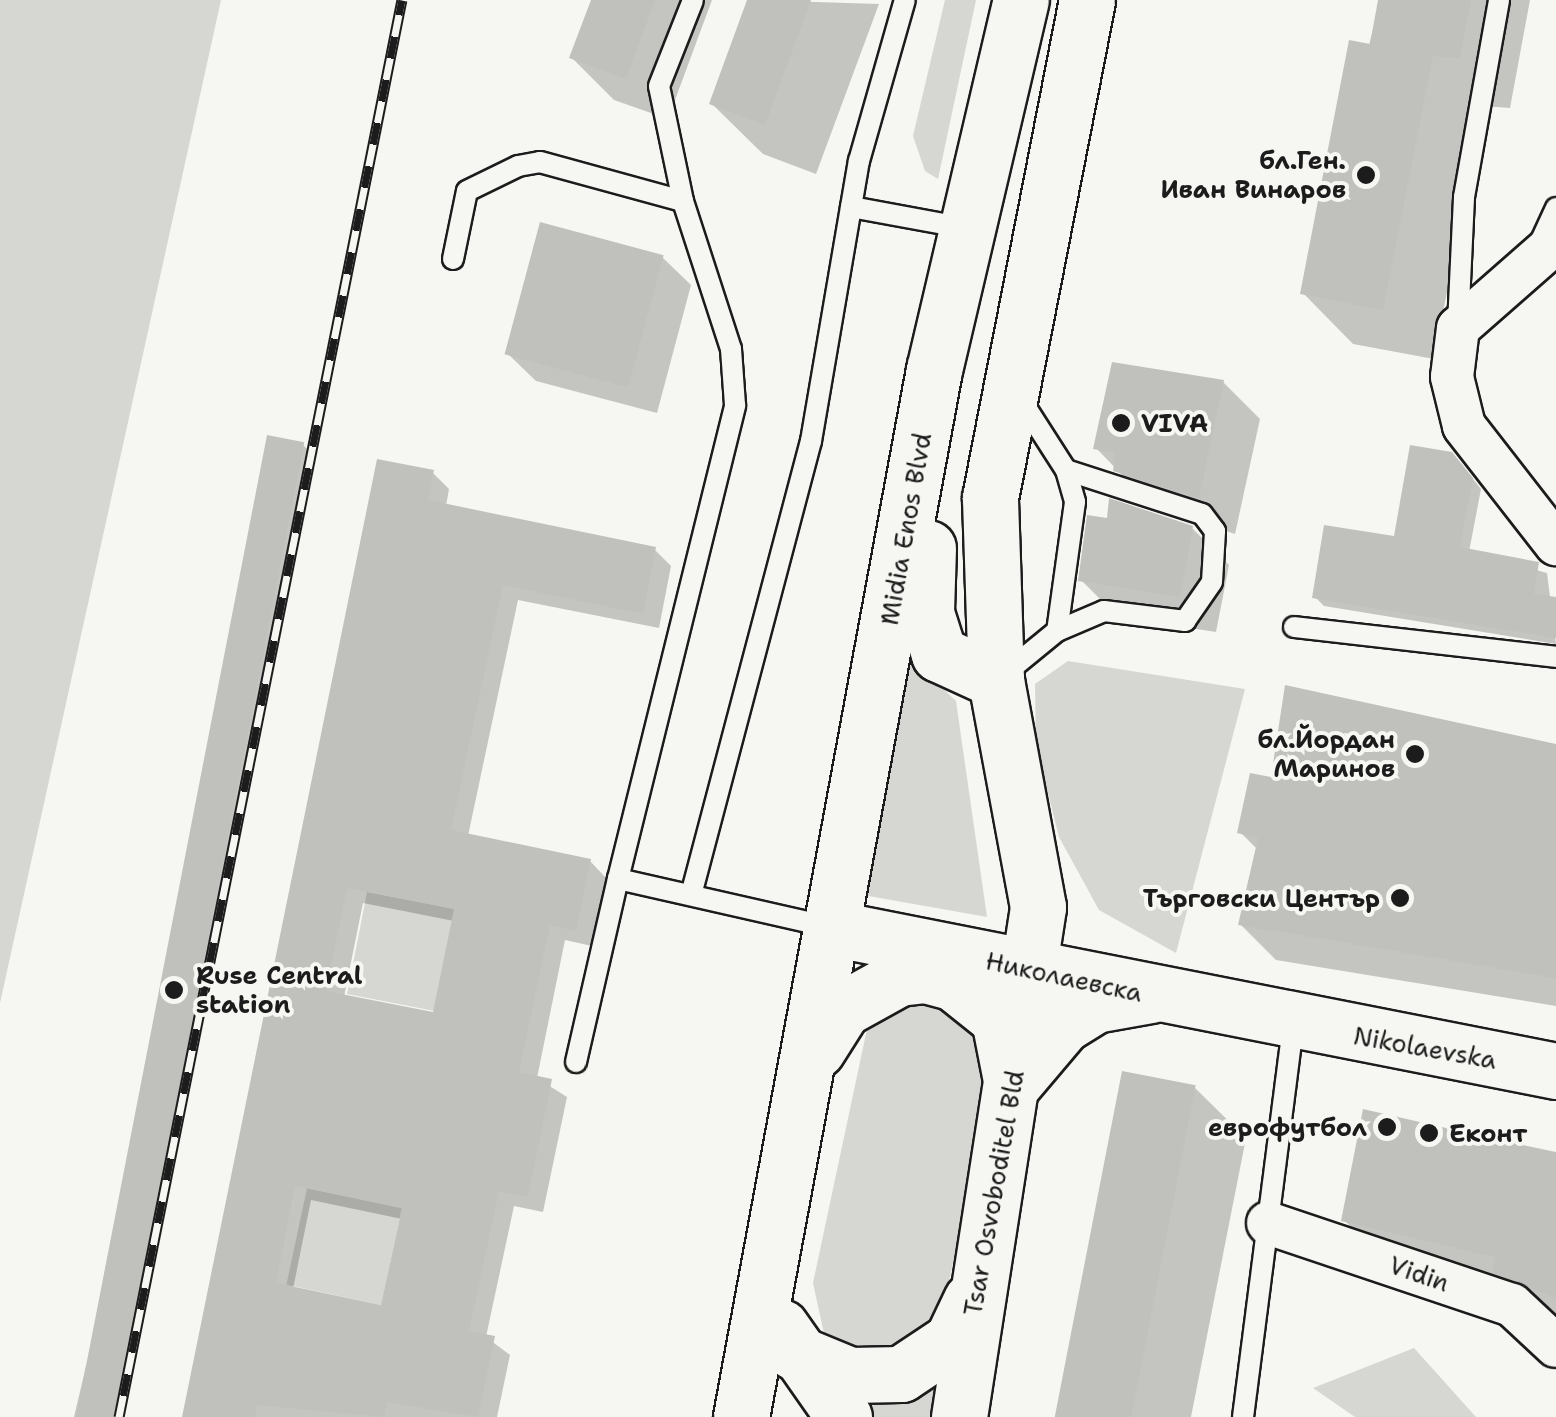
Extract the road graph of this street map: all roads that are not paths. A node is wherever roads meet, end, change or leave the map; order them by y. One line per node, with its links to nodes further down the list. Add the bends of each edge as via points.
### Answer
1 (693, 0): 6 (lane, via 659,86)
2 (905, 0): 7 (lane)
3 (1021, 0): 9 (main road, Midia Enos Blvd)
4 (1087, 0): 13 (main road)
5 (1498, 0): 12 (lane, via 1464,197)
6 (682, 201): 11 (lane, via 540,162 518,166 468,191); 21 (lane, via 731,349 735,405)
7 (851, 206): 9 (lane); 22 (lane, via 811,441)
8 (1556, 208): 10 (lane)
9 (965, 228): 14 (main road, Midia Enos Blvd)
10 (1544, 252): 12 (street)
11 (453, 259)
12 (1458, 328): 16 (street, via 1452,377 1464,426)
13 (1010, 365): 15 (lane, via 1022,403); 20 (main road, via 988,533)
14 (934, 370): 20 (main road, via 926,613 939,654); 23 (main road, Midia Enos Blvd)
15 (1066, 470): 18 (lane, via 1074,519); 18 (lane, via 1202,514 1216,553 1212,582 1185,621 1104,610)
16 (1556, 544)
17 (1294, 626): 19 (lane)
18 (1057, 631): 20 (lane)
19 (1556, 658)
20 (996, 680): 24 (main road, via 1032,855)
21 (618, 879): 22 (lane); 27 (lane)
22 (691, 895): 23 (lane)
23 (836, 928): 24 (main road, Николаевска); 28 (main road, Midia Enos Blvd)
24 (1031, 970): 25 (main road, Николаевска); 30 (main road, Tsar Osvoboditel Bld)
25 (1151, 995): 26 (main road, Николаевска); 30 (main road, via 1095,1005 1038,1050)
26 (1294, 1025): 29 (main road, Nikolaevska); 31 (lane)
27 (576, 1062)
28 (811, 1062): 30 (main road, via 843,1010 871,990 924,975 954,983 998,1019); 33 (main road, Midia Enos Blvd)
29 (1556, 1071)
30 (1012, 1085): 32 (main road, Tsar Osvoboditel Bld)
31 (1268, 1223): 34 (street, Vidin, via 1512,1305); 39 (lane)
32 (977, 1287): 35 (main road, via 952,1340 901,1374 850,1375); 36 (main road, Tsar Osvoboditel Bld)
33 (763, 1294): 35 (main road); 37 (main road, Midia Enos Blvd)
34 (1556, 1346)
35 (794, 1352): 38 (main road)
36 (962, 1412)
37 (741, 1417)
38 (844, 1417)
39 (1243, 1417)

